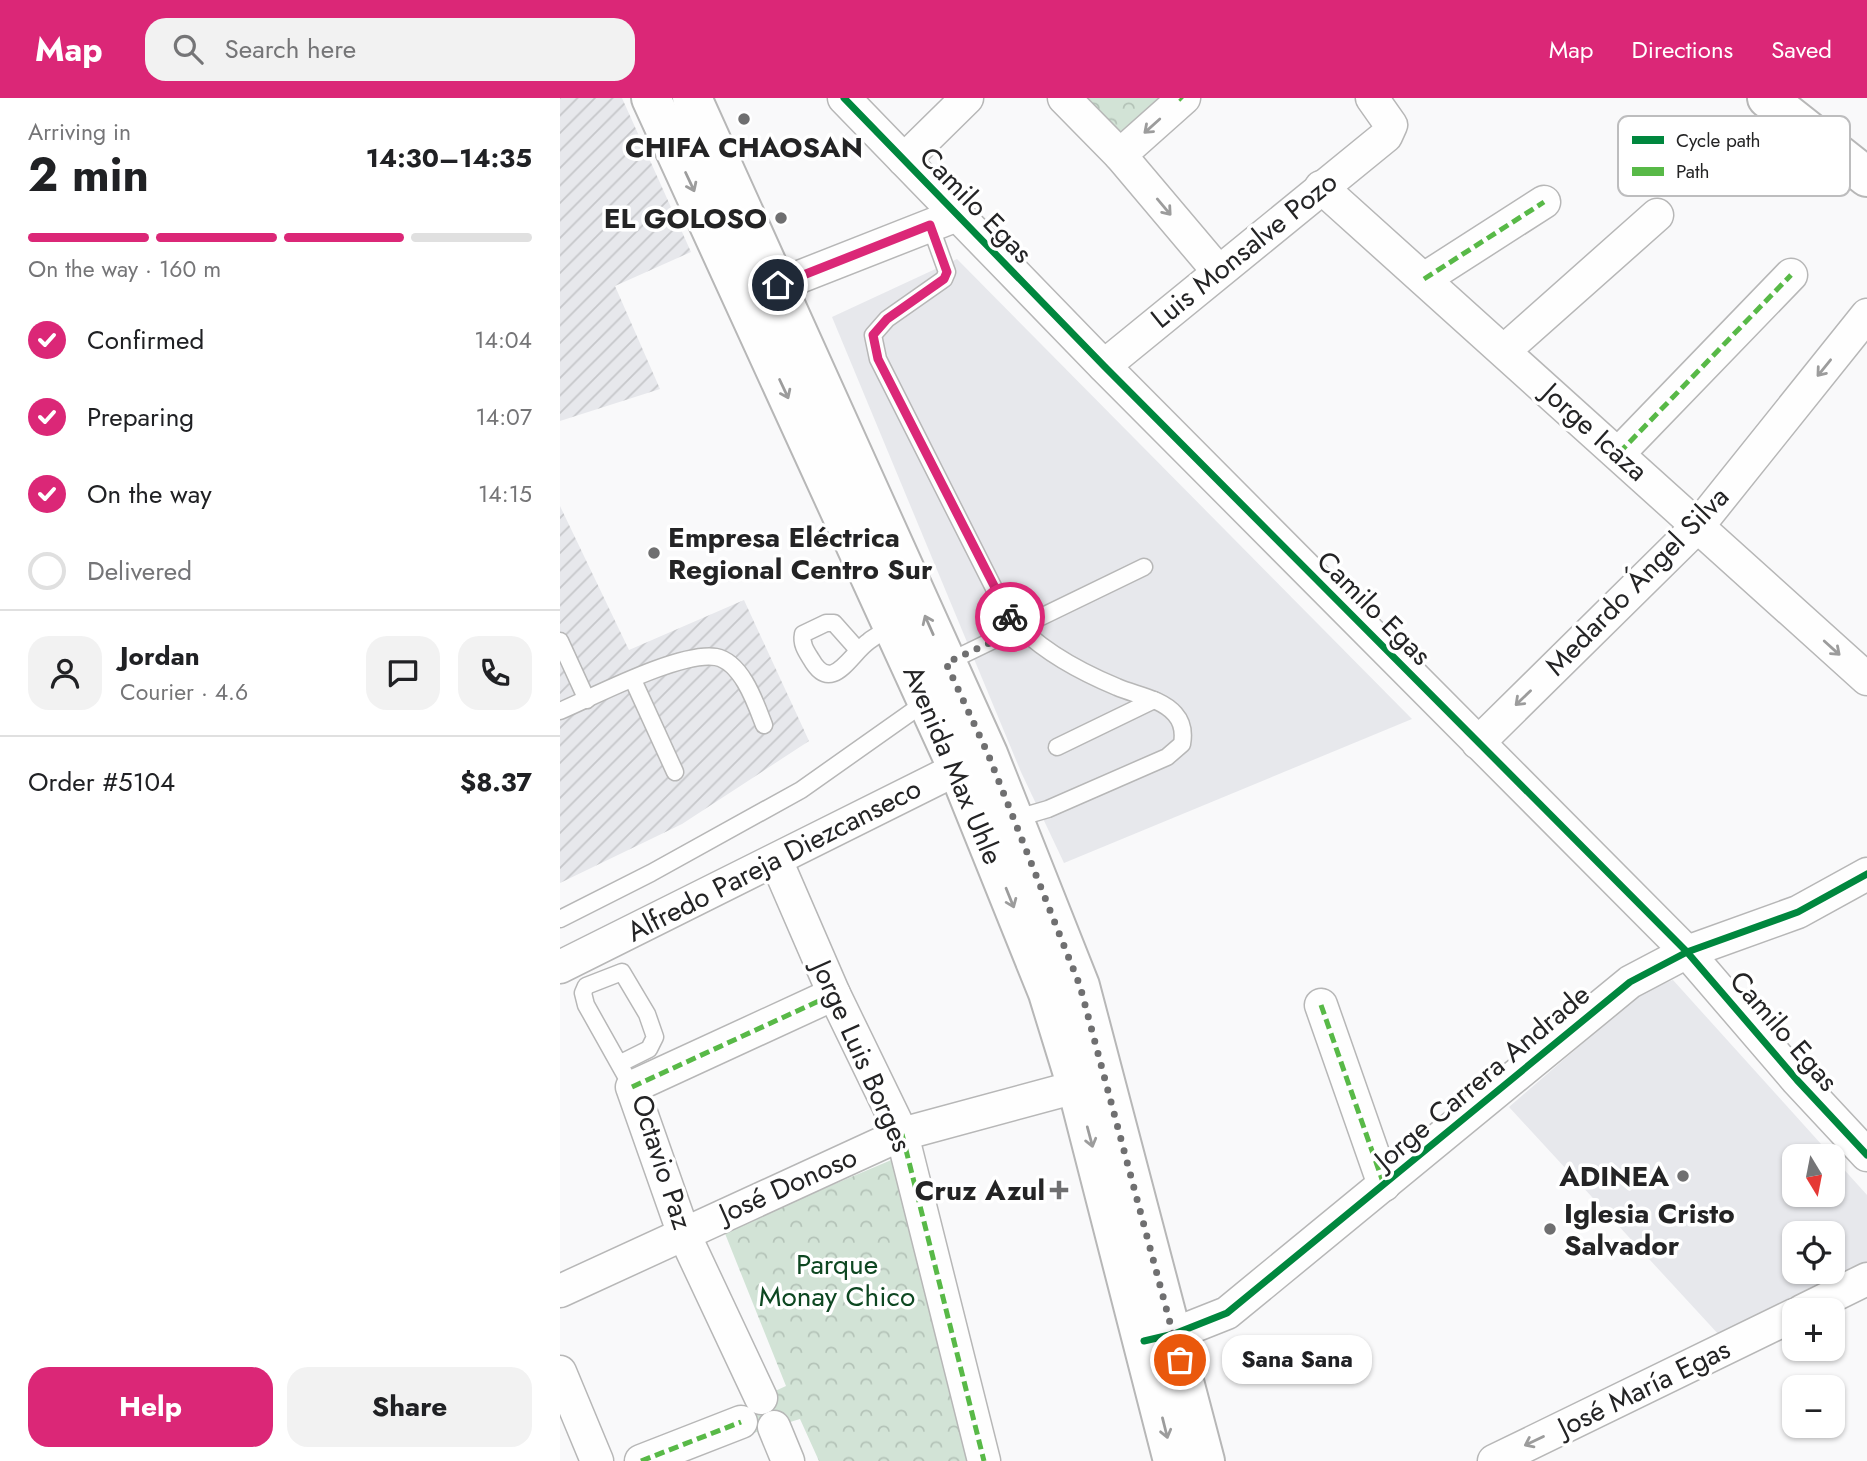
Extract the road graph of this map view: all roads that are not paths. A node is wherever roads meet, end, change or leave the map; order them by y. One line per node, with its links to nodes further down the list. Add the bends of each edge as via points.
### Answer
1 (651, 98): 21 (main road, Avenida Max Uhle, one-way to 21)
2 (692, 98): 21 (main road, Avenida Max Uhle)
3 (844, 98): 11 (street, Camilo Egas)
4 (967, 98): 11 (street)
5 (1064, 98): 10 (street)
6 (1372, 98): 14 (street, Luis Monsalve Pozo, via 1391,125 1386,136)
7 (1767, 98): 9 (main road)
8 (1182, 99): 10 (street, one-way to 10)
9 (1790, 116)
10 (1120, 155): 18 (street, one-way to 18)
11 (904, 160): 17 (street, Camilo Egas)
12 (1850, 164): 13 (main road)
13 (1867, 177)
14 (1321, 187): 18 (street, Luis Monsalve Pozo); 20 (street, Jorge Icaza)
15 (1544, 202): 20 (street)
16 (1657, 215): 23 (street)
17 (944, 220): 21 (street); 24 (street, Camilo Egas); 29 (lane, via 944,279 887,319 873,335 875,347 986,575)
18 (1218, 271): 24 (street, Luis Monsalve Pozo)
19 (1791, 275): 25 (street)
20 (1424, 279): 23 (street, Jorge Icaza)
21 (759, 292): 28 (main road, Avenida Max Uhle, one-way to 28); 32 (main road, Avenida Max Uhle, one-way to 21)
22 (1867, 314): 26 (street, Medardo Ángel Silva, one-way to 26)
23 (1505, 350): 25 (street, Jorge Icaza)
24 (1104, 366): 40 (street, Camilo Egas)
25 (1619, 453): 26 (street, Jorge Icaza)
26 (1698, 526): 33 (street, Jorge Icaza, one-way to 33); 40 (street, Medardo Ángel Silva, one-way to 40)
27 (1144, 567): 29 (lane)
28 (893, 627): 31 (lane); 37 (main road, Avenida Max Uhle)
29 (1020, 629): 32 (lane); 36 (lane, via 1066,662)
30 (560, 641): 35 (lane)
31 (858, 650)
32 (946, 663): 42 (main road, Avenida Max Uhle)
33 (1867, 679)
34 (633, 680): 35 (lane); 39 (lane, via 679,661 717,657 735,669); 43 (lane)
35 (587, 700): 38 (lane)
36 (1154, 700): 41 (lane); 44 (lane, via 1175,714 1184,731 1182,744 1167,757)
37 (927, 701): 42 (main road, Avenida Max Uhle); 47 (lane, via 801,790)
38 (560, 711)
39 (764, 725)
40 (1478, 743): 48 (street, Camilo Egas)
41 (1057, 747)
42 (972, 761): 44 (main road, Avenida Max Uhle); 45 (street, Alfredo Pareja Diezcanseco); 53 (main road, Avenida Max Uhle, one-way to 53, via 1048,993)
43 (675, 772)
44 (1014, 820): 53 (main road, Avenida Max Uhle, via 1080,986)
45 (776, 860): 49 (street, Alfredo Pareja Diezcanseco); 50 (street, Jorge Luis Borges)
46 (1867, 874): 48 (street, Jorge Carrera Andrade, via 1798,912)
47 (560, 919)
48 (1687, 952): 55 (street, Camilo Egas); 56 (street, Jorge Carrera Andrade, via 1630,982)
49 (582, 967): 52 (lane, via 586,1005); 52 (lane, via 622,972 647,1014 655,1037)
50 (834, 994): 52 (street, Octavio Paz); 54 (street, Jorge Luis Borges)
51 (1321, 1005): 56 (street)
52 (625, 1075): 57 (street, Octavio Paz)
53 (1091, 1083): 54 (street, José Donoso); 62 (main road, Avenida Max Uhle)
54 (902, 1134): 57 (street, José Donoso); 70 (street, Jorge Luis Borges)
55 (1867, 1155)
56 (1384, 1185): 62 (street, Jorge Carrera Andrade, via 1227,1313)
57 (683, 1232): 59 (street, José Donoso); 64 (street, Octavio Paz)
58 (1867, 1279): 60 (street)
59 (560, 1291)
60 (1828, 1298)
61 (1782, 1321): 73 (street, José María Egas, one-way to 73)
62 (1159, 1338): 71 (main road, Avenida Max Uhle, one-way to 71); 72 (main road, Avenida Max Uhle)
63 (560, 1372): 67 (street)
64 (761, 1398)
65 (741, 1422): 68 (street)
66 (774, 1427): 69 (street)
67 (597, 1461)
68 (641, 1461)
69 (788, 1461)
70 (984, 1461)
71 (1173, 1461)
72 (1205, 1461)
73 (1494, 1461)

